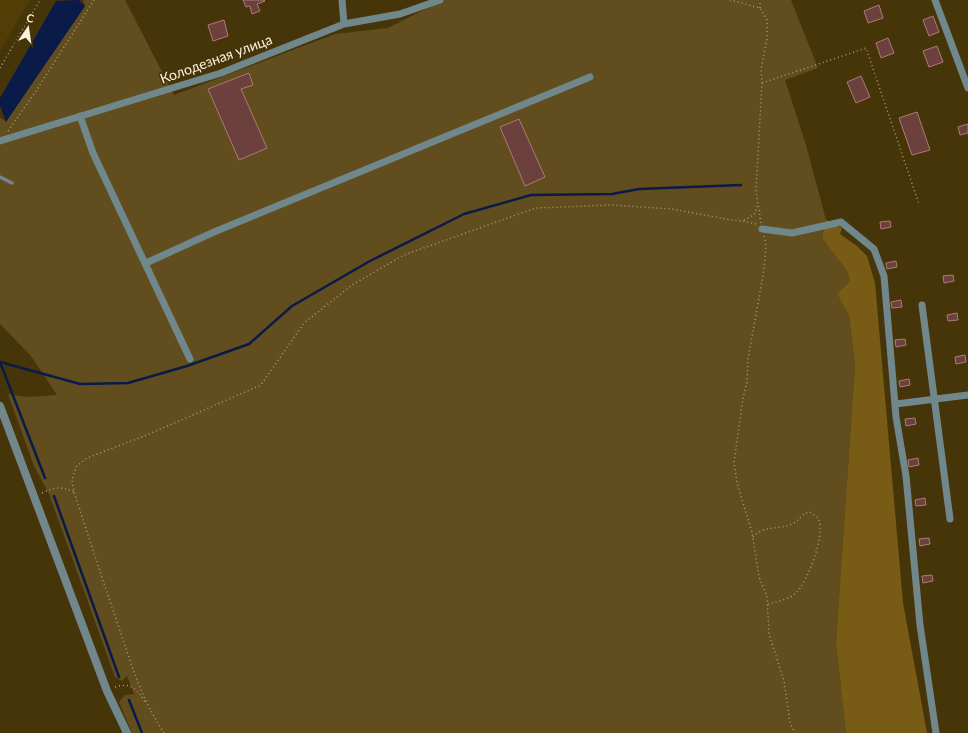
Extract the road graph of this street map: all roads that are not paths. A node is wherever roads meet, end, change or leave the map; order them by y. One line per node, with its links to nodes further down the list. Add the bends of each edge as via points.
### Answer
1 (342, 0): 4 (street)
2 (440, 0): 4 (street, Колодезная улица, via 400,14)
3 (935, 0): 6 (street)
4 (344, 24): 7 (street, Колодезная улица, via 221,73)
5 (590, 77): 12 (street, via 214,232)
6 (968, 88)
7 (80, 116): 8 (street, Колодезная улица); 12 (street, via 93,153)
8 (0, 142)
9 (0, 176): 10 (lane)
10 (12, 183)
11 (762, 229): 17 (street, via 792,233 841,222 874,249 884,276)
12 (146, 263): 14 (street)
13 (922, 305): 16 (street)
14 (190, 359)
15 (968, 395): 16 (street)
16 (934, 399): 17 (street); 19 (street)
17 (896, 404): 21 (street, via 906,476 920,625)
18 (0, 406): 20 (street, via 108,691)
19 (950, 519)
20 (127, 733)
21 (936, 733)

